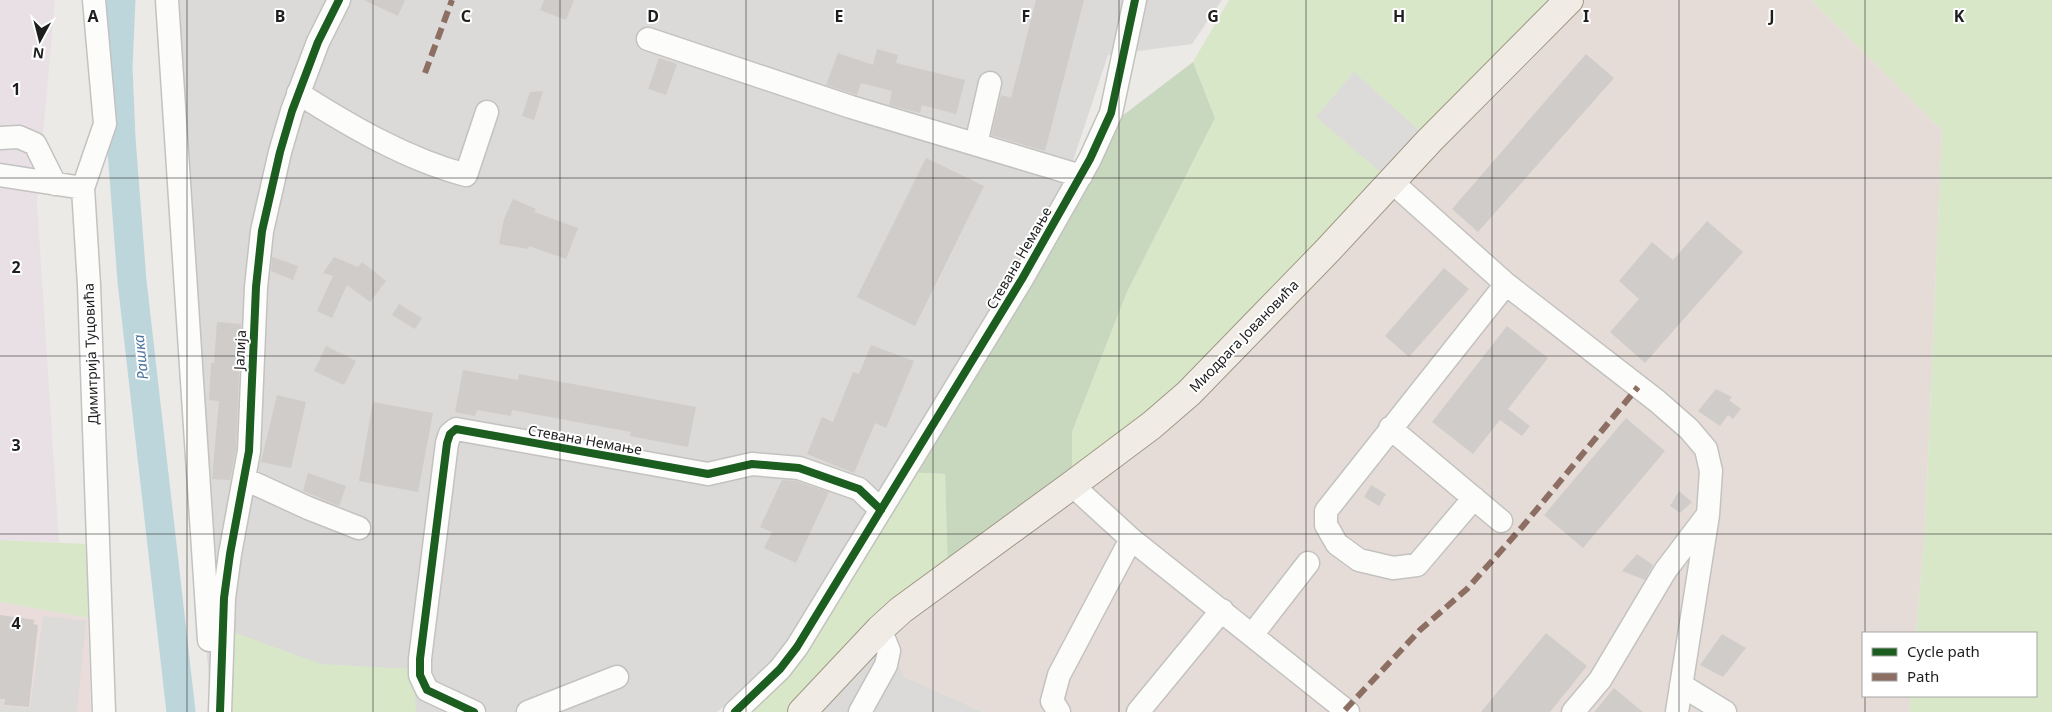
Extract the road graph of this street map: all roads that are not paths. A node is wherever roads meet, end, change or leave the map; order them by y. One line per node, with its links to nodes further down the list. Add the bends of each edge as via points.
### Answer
1 (94, 0): 16 (street, Димитрија Туцовића, via 105,124)
2 (167, 0): 34 (street)
3 (339, 0): 8 (street, Јалија)
4 (1135, 0): 13 (street, Стевана Немање, via 1110,113)
5 (1569, 0): 14 (main road, Миодрага Јовановића)
6 (648, 40): 11 (street, via 851,107)
7 (990, 83): 11 (street)
8 (298, 93): 9 (street, via 389,144 466,175); 19 (street, Јалија, via 280,152 260,242)
9 (487, 112)
10 (0, 138): 15 (street, via 19,137 35,144)
11 (976, 144): 13 (street)
12 (0, 175): 15 (street)
13 (1081, 176): 22 (street, Стевана Немање)
14 (1392, 182): 17 (street); 20 (main road, Миодрага Јовановића, via 1189,393)
15 (54, 184): 16 (street)
16 (83, 188): 33 (street, Димитрија Туцовића)
17 (1506, 284): 18 (street); 23 (street, via 1689,429 1706,449 1711,471)
18 (1390, 428): 21 (street); 21 (street, via 1326,511 1326,525 1337,544 1359,560 1393,568 1417,565)
19 (245, 479): 25 (street); 35 (street, Јалија, via 225,590)
20 (1072, 485): 26 (street); 29 (main road, Миодрага Јовановића, via 920,595)
21 (1474, 498): 24 (street)
22 (881, 510): 36 (street, Стевана Немање, via 858,488 800,468 752,464 708,474 456,429 450,434 448,443 420,675 427,690); 38 (street, Стевана Немање, via 797,647 780,669)
23 (1708, 515): 32 (street); 44 (street, via 1665,571 1600,680)
24 (1501, 522)
25 (359, 528)
26 (1131, 539): 28 (street); 41 (street, via 1059,674 1052,701)
27 (1308, 562): 30 (street)
28 (1222, 610): 30 (street); 42 (street)
29 (880, 629): 39 (main road, Миодрага Јовановића); 40 (street, via 889,651 886,665)
30 (1252, 634): 43 (street)
31 (617, 677): 37 (street)
32 (1681, 685): 45 (street); 46 (street)
33 (104, 712)
34 (214, 712)
35 (220, 712)
36 (474, 712)
37 (528, 712)
38 (736, 712)
39 (802, 712)
40 (860, 712)
41 (1059, 712)
42 (1138, 712)
43 (1348, 712)
44 (1573, 712)
45 (1677, 712)
46 (1725, 712)

